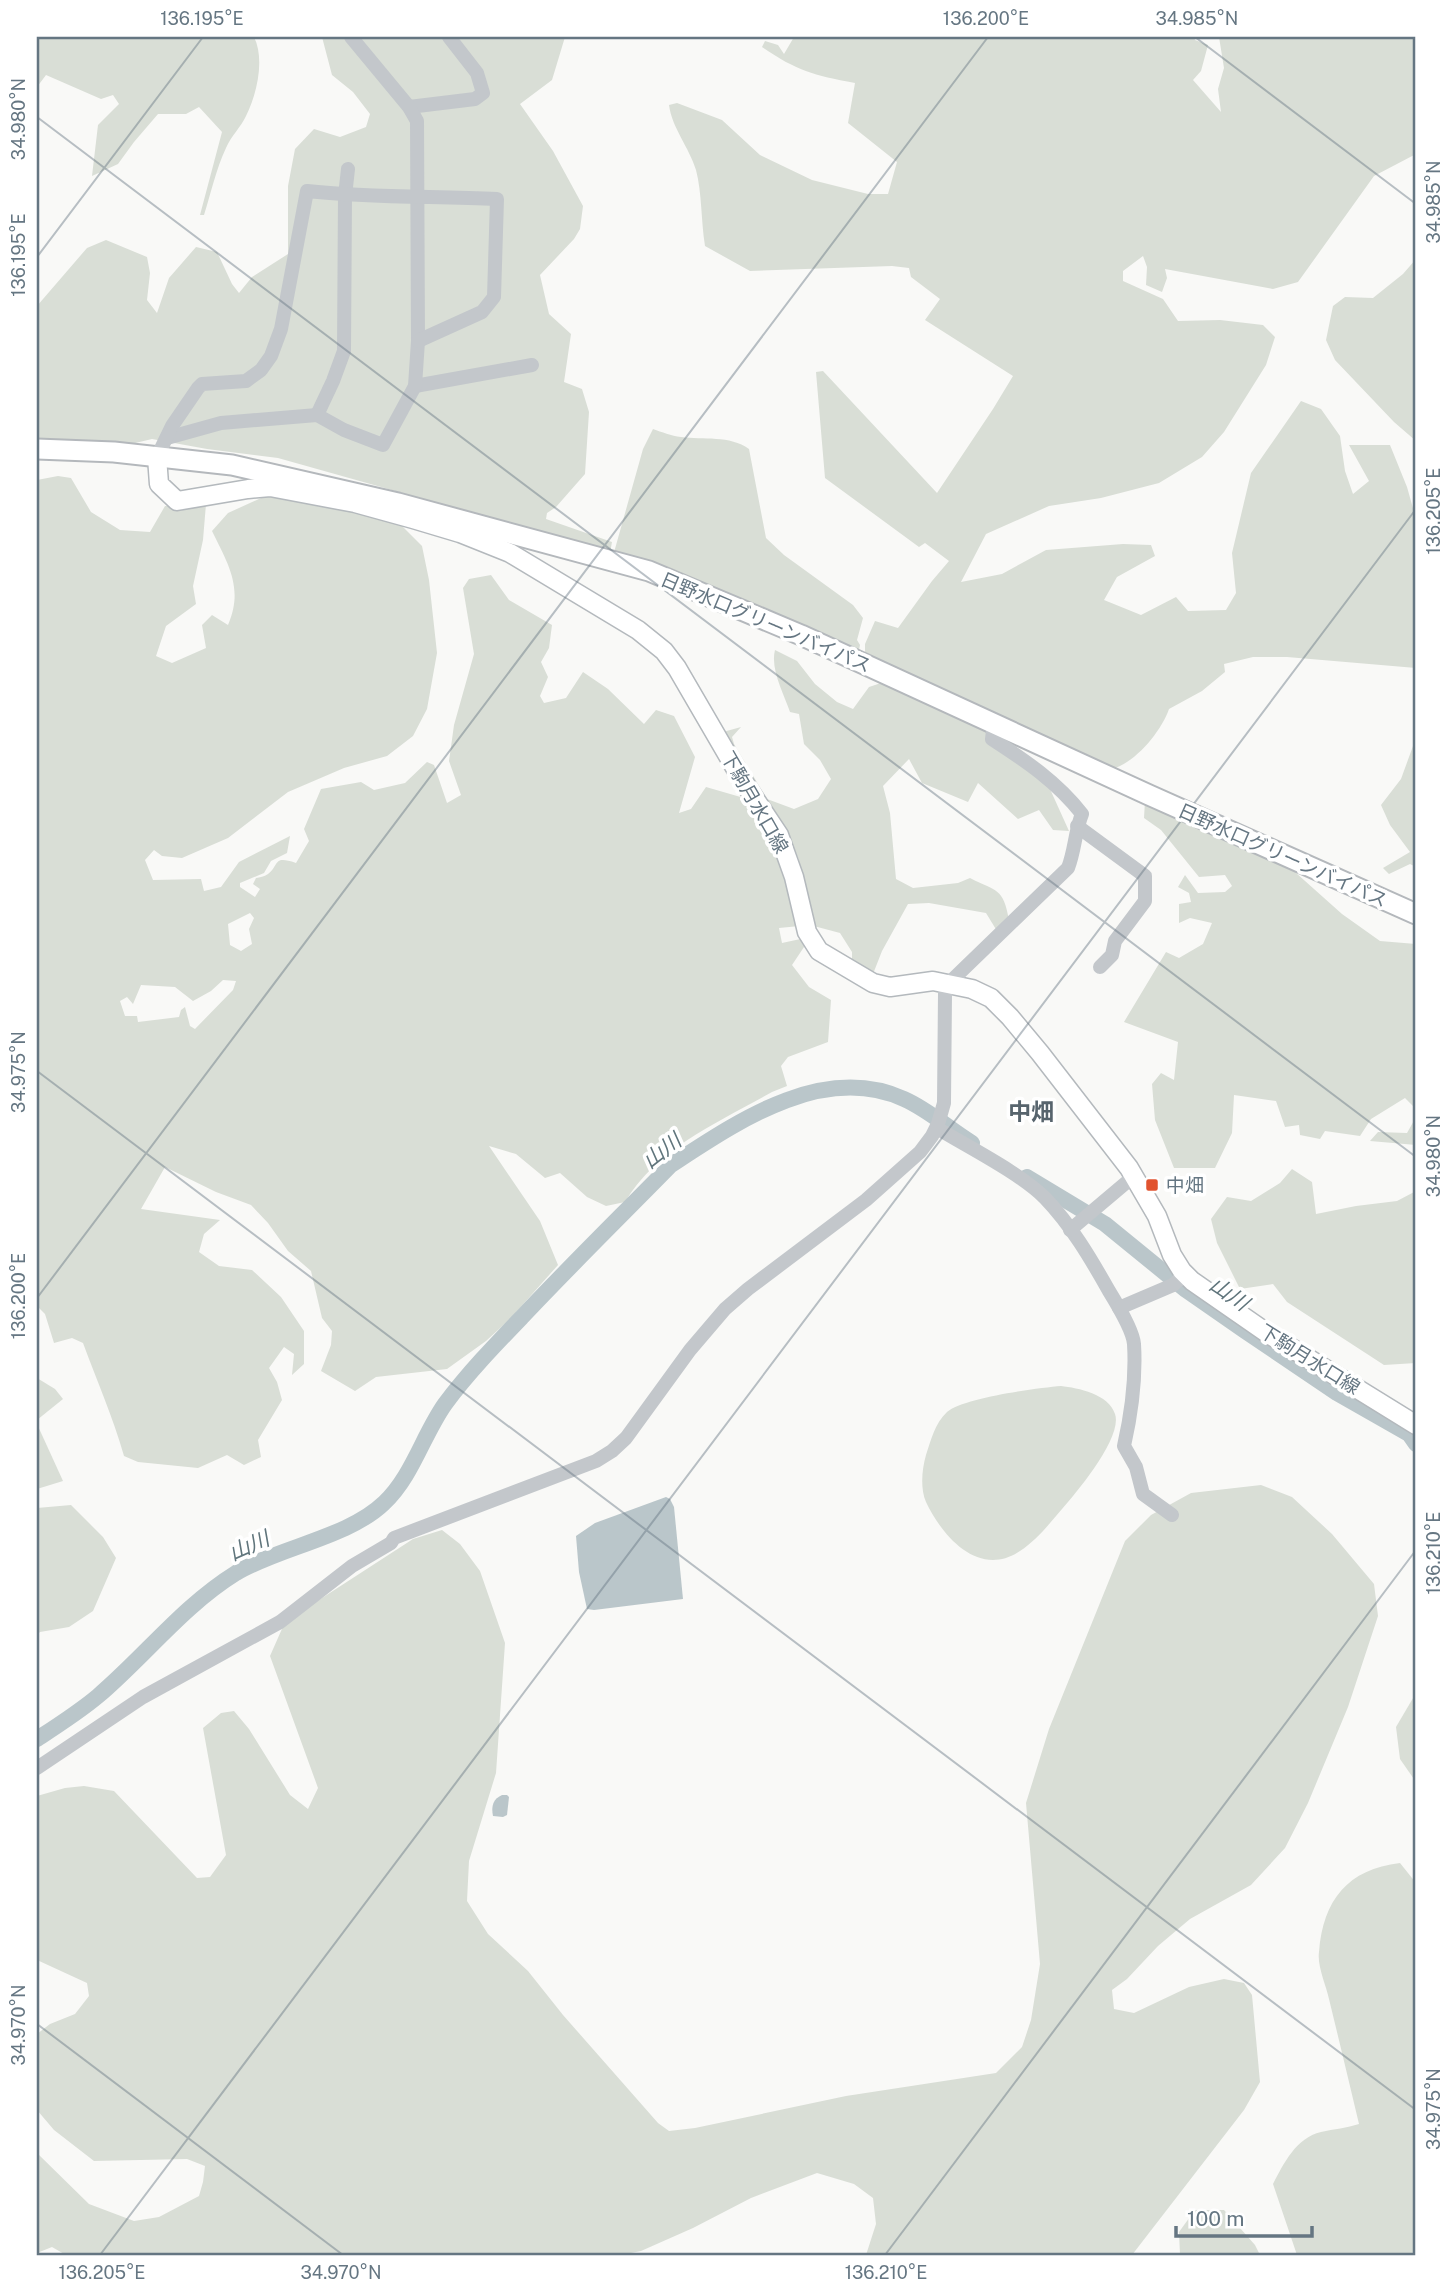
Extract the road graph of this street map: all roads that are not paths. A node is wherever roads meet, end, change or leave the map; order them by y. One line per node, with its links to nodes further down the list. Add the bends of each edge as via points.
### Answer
1 (351, 37): 3 (street)
2 (449, 37): 3 (street, via 477,73 483,93 475,99)
3 (409, 107): 5 (street, via 417,121)
4 (348, 169): 6 (street)
5 (417, 195): 6 (street); 7 (street); 7 (street, via 497,199 494,297 482,312)
6 (345, 196): 10 (street, via 344,351); 11 (street, via 307,191 281,329 261,370 246,381 202,384)
7 (418, 341): 9 (street)
8 (532, 365): 9 (street)
9 (415, 386): 10 (street, via 383,445)
10 (317, 415): 11 (street, via 221,423)
11 (167, 438): 13 (street)
12 (37, 449): 13 (highway, 日野水口グリーンバイパス)
13 (157, 457): 14 (highway, 日野水口グリーンバイパス); 15 (main road)
14 (185, 460): 15 (main road); 16 (highway, 日野水口グリーンバイパス, via 232,465 347,490 649,571)
15 (158, 478): 20 (main road, 下駒月水口線, via 177,501 270,487 355,503 460,533 510,553 638,630 677,668 779,835 807,932 819,951 873,983)
16 (994, 723): 17 (street, via 992,739 1070,798 1082,814); 18 (highway, 日野水口グリーンバイパス)
17 (1077, 826): 19 (street, via 1149,874 1145,901); 20 (street, via 1068,868)
18 (1416, 914)
19 (1100, 967)
20 (948, 984): 21 (street); 22 (main road, 下駒月水口線, via 991,998 1010,1017)
21 (939, 1121): 23 (street, via 1044,1197); 28 (street, via 920,1152 890,1180 725,1310 612,1451 394,1538 280,1622 143,1697)
22 (1134, 1175): 23 (street); 24 (main road, 下駒月水口線, via 1157,1216)
23 (1070, 1230): 25 (street)
24 (1180, 1278): 25 (street); 26 (main road, 下駒月水口線, via 1192,1281)
25 (1119, 1308): 27 (street, via 1134,1341 1124,1446 1143,1494)
26 (1416, 1425)
27 (1172, 1515)
28 (37, 1768)

